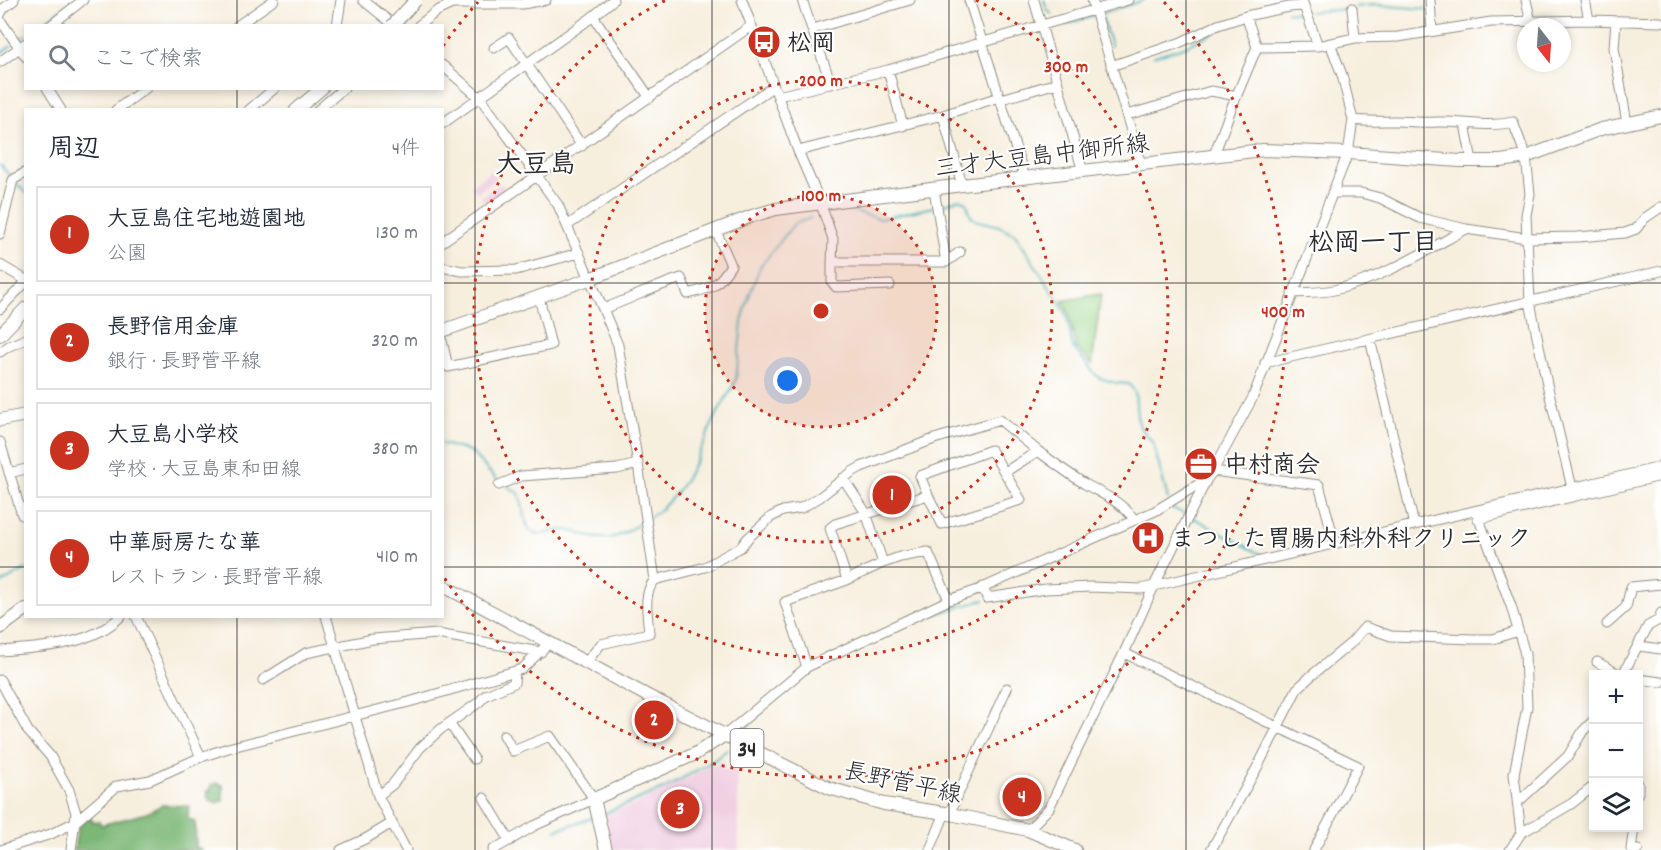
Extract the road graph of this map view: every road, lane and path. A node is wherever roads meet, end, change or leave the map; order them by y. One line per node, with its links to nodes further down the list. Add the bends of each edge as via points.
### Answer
1 (14, 0): 21 (street)
2 (83, 0): 31 (street)
3 (274, 0): 32 (street)
4 (341, 0): 33 (street)
5 (363, 0): 34 (street)
6 (416, 0): 35 (main road, bridge)
7 (546, 0): 36 (street, via 452,4)
8 (613, 0): 22 (street)
9 (742, 0): 38 (street)
10 (802, 0): 39 (street)
11 (910, 0): 39 (street)
12 (969, 0): 42 (street)
13 (1034, 0): 37 (street)
14 (1128, 0): 19 (street)
15 (1430, 0): 40 (street)
16 (1526, 0): 24 (street)
17 (1585, 0): 26 (street)
18 (1302, 3): 23 (street); 45 (street)
19 (1093, 5): 37 (street); 50 (street)
20 (1352, 8): 41 (street)
21 (0, 15)
22 (593, 16): 49 (street); 64 (street)
23 (1246, 16): 46 (street); 50 (street)
24 (1530, 18)
25 (0, 20): 44 (street)
26 (1589, 20): 27 (street); 28 (street)
27 (1571, 21)
28 (1616, 21): 30 (street); 76 (street, via 1614,48)
29 (1517, 22): 40 (street)
30 (1661, 22)
31 (53, 24)
32 (240, 24)
33 (337, 24)
34 (391, 24)
35 (395, 24)
36 (421, 24)
37 (1041, 24): 42 (street); 53 (street)
38 (751, 26): 55 (street); 64 (street)
39 (813, 29): 54 (street)
40 (1432, 31): 41 (street)
41 (1356, 38): 43 (street)
42 (982, 42): 52 (street); 63 (street)
43 (1330, 43): 45 (street); 74 (street)
44 (22, 45): 48 (street)
45 (1318, 46): 46 (street)
46 (1257, 47): 62 (street)
47 (494, 48): 49 (street, via 509,38)
48 (0, 62)
49 (528, 64): 65 (street); 79 (street)
50 (1111, 66): 72 (street)
51 (444, 67): 65 (street)
52 (888, 70): 54 (street); 78 (street)
53 (1057, 83): 63 (street); 86 (street)
54 (831, 84): 61 (street)
55 (774, 86): 61 (street); 96 (street)
56 (47, 90): 66 (street)
57 (143, 90): 67 (street)
58 (273, 90): 68 (street)
59 (320, 90): 69 (main road)
60 (342, 90): 70 (street)
61 (778, 96): 80 (street)
62 (1237, 96): 72 (street, via 1210,91); 82 (street)
63 (999, 97): 71 (street); 89 (street)
64 (650, 98): 79 (street)
65 (481, 99): 75 (street); 88 (street)
66 (60, 108)
67 (119, 108)
68 (251, 108)
69 (298, 108)
70 (320, 108)
71 (943, 115): 78 (street); 90 (street)
72 (1127, 115): 85 (street)
73 (1661, 116): 76 (main road, 三才大豆島中御所線)
74 (1353, 120): 77 (street); 81 (street)
75 (444, 123)
76 (1627, 123): 83 (main road, 三才大豆島中御所線)
77 (1465, 124): 83 (street, via 1513,122); 84 (street)
78 (903, 126): 80 (street)
79 (582, 146): 88 (street)
80 (798, 152): 93 (street)
81 (1348, 153): 82 (main road, 三才大豆島中御所線, via 1263,150); 84 (main road, 三才大豆島中御所線); 92 (street)
82 (1214, 155): 85 (main road, 三才大豆島中御所線)
83 (1526, 157): 84 (main road, 三才大豆島中御所線); 100 (street, via 1530,194)
84 (1472, 161)
85 (1141, 164): 86 (main road, 三才大豆島中御所線)
86 (1083, 172): 89 (main road, 三才大豆島中御所線)
87 (24, 173): 95 (street, via 13,180)
88 (537, 176): 96 (street); 101 (street)
89 (1025, 178): 90 (main road, 三才大豆島中御所線)
90 (962, 185): 91 (main road, 三才大豆島中御所線)
91 (934, 189): 93 (main road, 三才大豆島中御所線); 105 (street)
92 (1332, 193): 97 (street, via 1361,193 1380,198 1420,218); 113 (street)
93 (820, 202): 98 (main road, 三才大豆島中御所線, via 776,209); 104 (street, via 833,239)
94 (1661, 207): 100 (street, via 1625,234)
95 (3, 208): 99 (street)
96 (568, 225): 103 (street)
97 (1466, 229): 100 (street); 113 (street, via 1371,278 1332,291)
98 (716, 231): 109 (main road, 三才大豆島中御所線); 117 (street, via 731,265 715,286 688,294 681,278)
99 (0, 234)
100 (1527, 238): 115 (street)
101 (444, 241)
102 (960, 252): 105 (street)
103 (579, 253): 107 (street, via 516,270); 109 (street)
104 (832, 262): 105 (street); 112 (street, via 832,282 836,287)
105 (946, 262)
106 (0, 265): 110 (street)
107 (444, 267)
108 (1661, 271): 115 (street)
109 (589, 279): 114 (main road, 三才大豆島中御所線); 117 (street)
110 (24, 280)
111 (24, 283): 116 (street)
112 (890, 285)
113 (1292, 294): 125 (street)
114 (539, 297): 119 (main road, 三才大豆島中御所線); 123 (street, via 551,345 448,367)
115 (1530, 302): 121 (street); 139 (street)
116 (0, 309)
117 (603, 309): 130 (street, via 618,345)
118 (24, 310): 120 (main road)
119 (444, 330)
120 (0, 334)
121 (1370, 339): 125 (street); 145 (street)
122 (24, 340): 124 (street)
123 (444, 349)
124 (0, 352)
125 (1265, 363): 135 (street, via 1253,397)
126 (24, 415): 127 (main road)
127 (0, 420)
128 (0, 442): 134 (street)
129 (1038, 451): 133 (street); 137 (street, via 1000,420 934,440 861,467); 144 (street, via 1125,507)
130 (638, 464): 138 (street, via 521,476); 148 (street)
131 (1661, 468): 139 (street)
132 (24, 470): 134 (street)
133 (1005, 472): 140 (street, via 991,450 920,476); 140 (street, via 1022,500 942,524)
134 (9, 474): 142 (street)
135 (1210, 475): 144 (street, via 1170,503); 146 (street, via 1319,485); 152 (street)
136 (1661, 476): 139 (street)
137 (843, 478): 141 (street); 148 (street, via 801,508 771,517 741,547 705,567)
138 (502, 483)
139 (1573, 492): 143 (street)
140 (928, 495): 141 (street)
141 (866, 513): 147 (street); 149 (street, via 830,528)
142 (24, 514)
143 (1477, 515): 145 (street); 162 (street)
144 (1135, 520): 153 (street)
145 (1414, 525): 146 (street)
146 (1335, 543): 152 (street)
147 (883, 563): 149 (street); 154 (street, via 928,552)
148 (655, 580): 170 (street, via 647,596 649,633 601,644)
149 (847, 580): 172 (street, via 785,602)
150 (1661, 584): 160 (street, via 1631,586 1626,607)
151 (444, 586): 163 (main road, 長野菅平線 / 34)
152 (1154, 586): 153 (street, via 1046,589 987,598); 169 (street)
153 (983, 587): 154 (street)
154 (949, 600): 172 (street)
155 (24, 610): 161 (main road)
156 (1661, 613): 165 (street, via 1659,620 1648,626)
157 (119, 618): 167 (street, via 89,636)
158 (137, 618): 187 (street)
159 (327, 618): 164 (street)
160 (1607, 624)
161 (0, 628)
162 (1518, 631): 184 (street, via 1493,639 1473,639 1391,636 1365,627 1297,689); 193 (street, via 1525,654 1527,706 1515,774)
163 (550, 642): 168 (street); 170 (main road, 長野菅平線 / 34)
164 (335, 646): 168 (street, via 437,634); 177 (street, via 306,653); 181 (street)
165 (1639, 646): 166 (street); 174 (street)
166 (1661, 649)
167 (0, 651)
168 (541, 652): 175 (street)
169 (1124, 653): 184 (street); 197 (street, via 1049,808)
170 (587, 661): 186 (main road, 長野菅平線 / 34)
171 (1597, 662): 173 (street)
172 (807, 667): 186 (street)
173 (1610, 670)
174 (1626, 670)
175 (516, 672): 181 (street); 182 (street, via 514,683 486,695)
176 (0, 680): 195 (street, via 28,731 60,772 76,813)
177 (263, 680)
178 (1643, 680): 179 (street)
179 (1661, 682)
180 (1007, 688): 194 (street)
181 (353, 716): 187 (street); 190 (street)
182 (449, 723): 188 (street); 190 (street, via 420,748 393,784)
183 (1589, 724): 193 (street, via 1568,756)
184 (1277, 727): 209 (street); 210 (street, via 1358,766)
185 (504, 735): 192 (street, via 513,751 550,736)
186 (725, 735): 192 (main road, via 695,754); 194 (main road, 長野菅平線 / 34, via 830,788 884,804)
187 (201, 758): 195 (street, via 150,780 117,786)
188 (474, 759)
189 (1589, 789): 199 (street)
190 (378, 796): 196 (street)
191 (484, 798): 200 (street)
192 (594, 799): 200 (street); 206 (main road)
193 (1518, 802): 199 (street)
194 (947, 813): 197 (main road, 長野菅平線 / 34); 207 (street)
195 (75, 822): 201 (street); 202 (street)
196 (392, 823): 203 (street); 204 (street)
197 (1028, 831): 208 (main road, 長野菅平線 / 34)
198 (1633, 832): 212 (street, via 1630,849)
199 (1521, 833): 211 (street)
200 (510, 841): 205 (street)
201 (1, 850)
202 (71, 850)
203 (341, 850)
204 (406, 850)
205 (493, 850)
206 (606, 850)
207 (930, 850)
208 (1075, 850)
209 (1211, 850)
210 (1314, 850)
211 (1510, 850)
212 (1638, 850)

